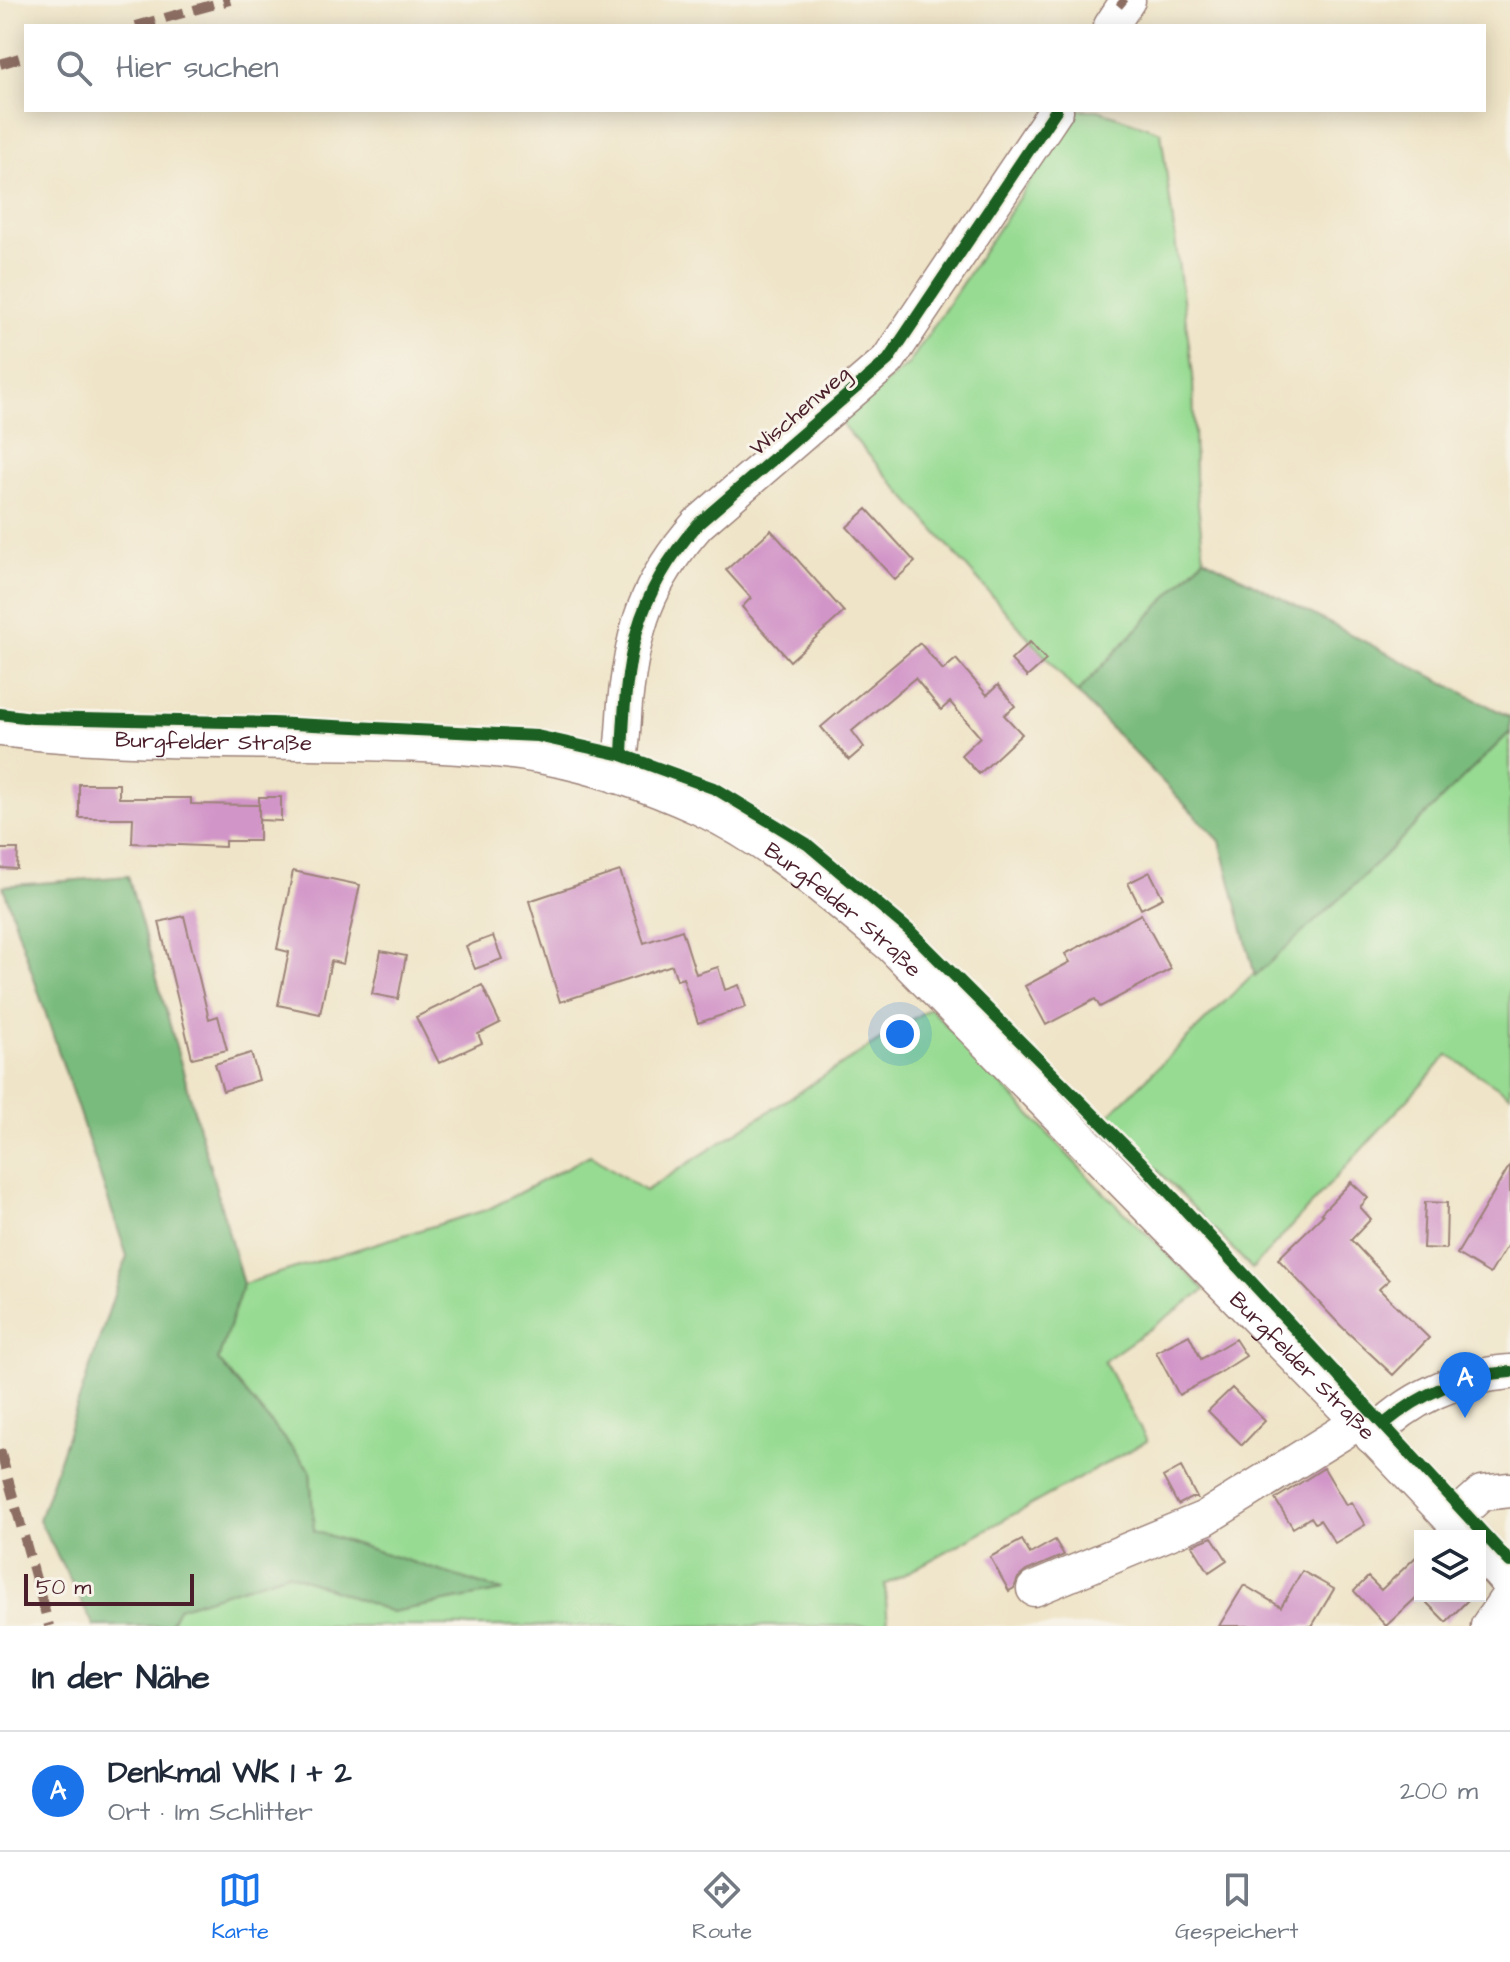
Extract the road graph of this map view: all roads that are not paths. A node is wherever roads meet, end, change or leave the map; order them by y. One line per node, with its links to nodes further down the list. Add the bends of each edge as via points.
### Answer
1 (1128, 0): 2 (street)
2 (1112, 24)
3 (1055, 112): 5 (street, Wischenweg, via 888,360 677,547 641,612 630,656)
4 (0, 729): 5 (street, Burgfelder Straße, via 56,736 477,749 545,757)
5 (617, 776): 7 (street, Burgfelder Straße, via 703,809 736,828 829,892 892,946)
6 (1510, 1372): 7 (street, via 1483,1374 1445,1387)
7 (1366, 1429): 9 (street, Burgfelder Straße); 12 (street, via 1205,1518)
8 (1510, 1490): 9 (street, via 1482,1493)
9 (1460, 1528)
10 (1486, 1558): 11 (street)
11 (1510, 1585)
12 (1034, 1589)
13 (1510, 1594): 14 (street)
14 (1488, 1626)

